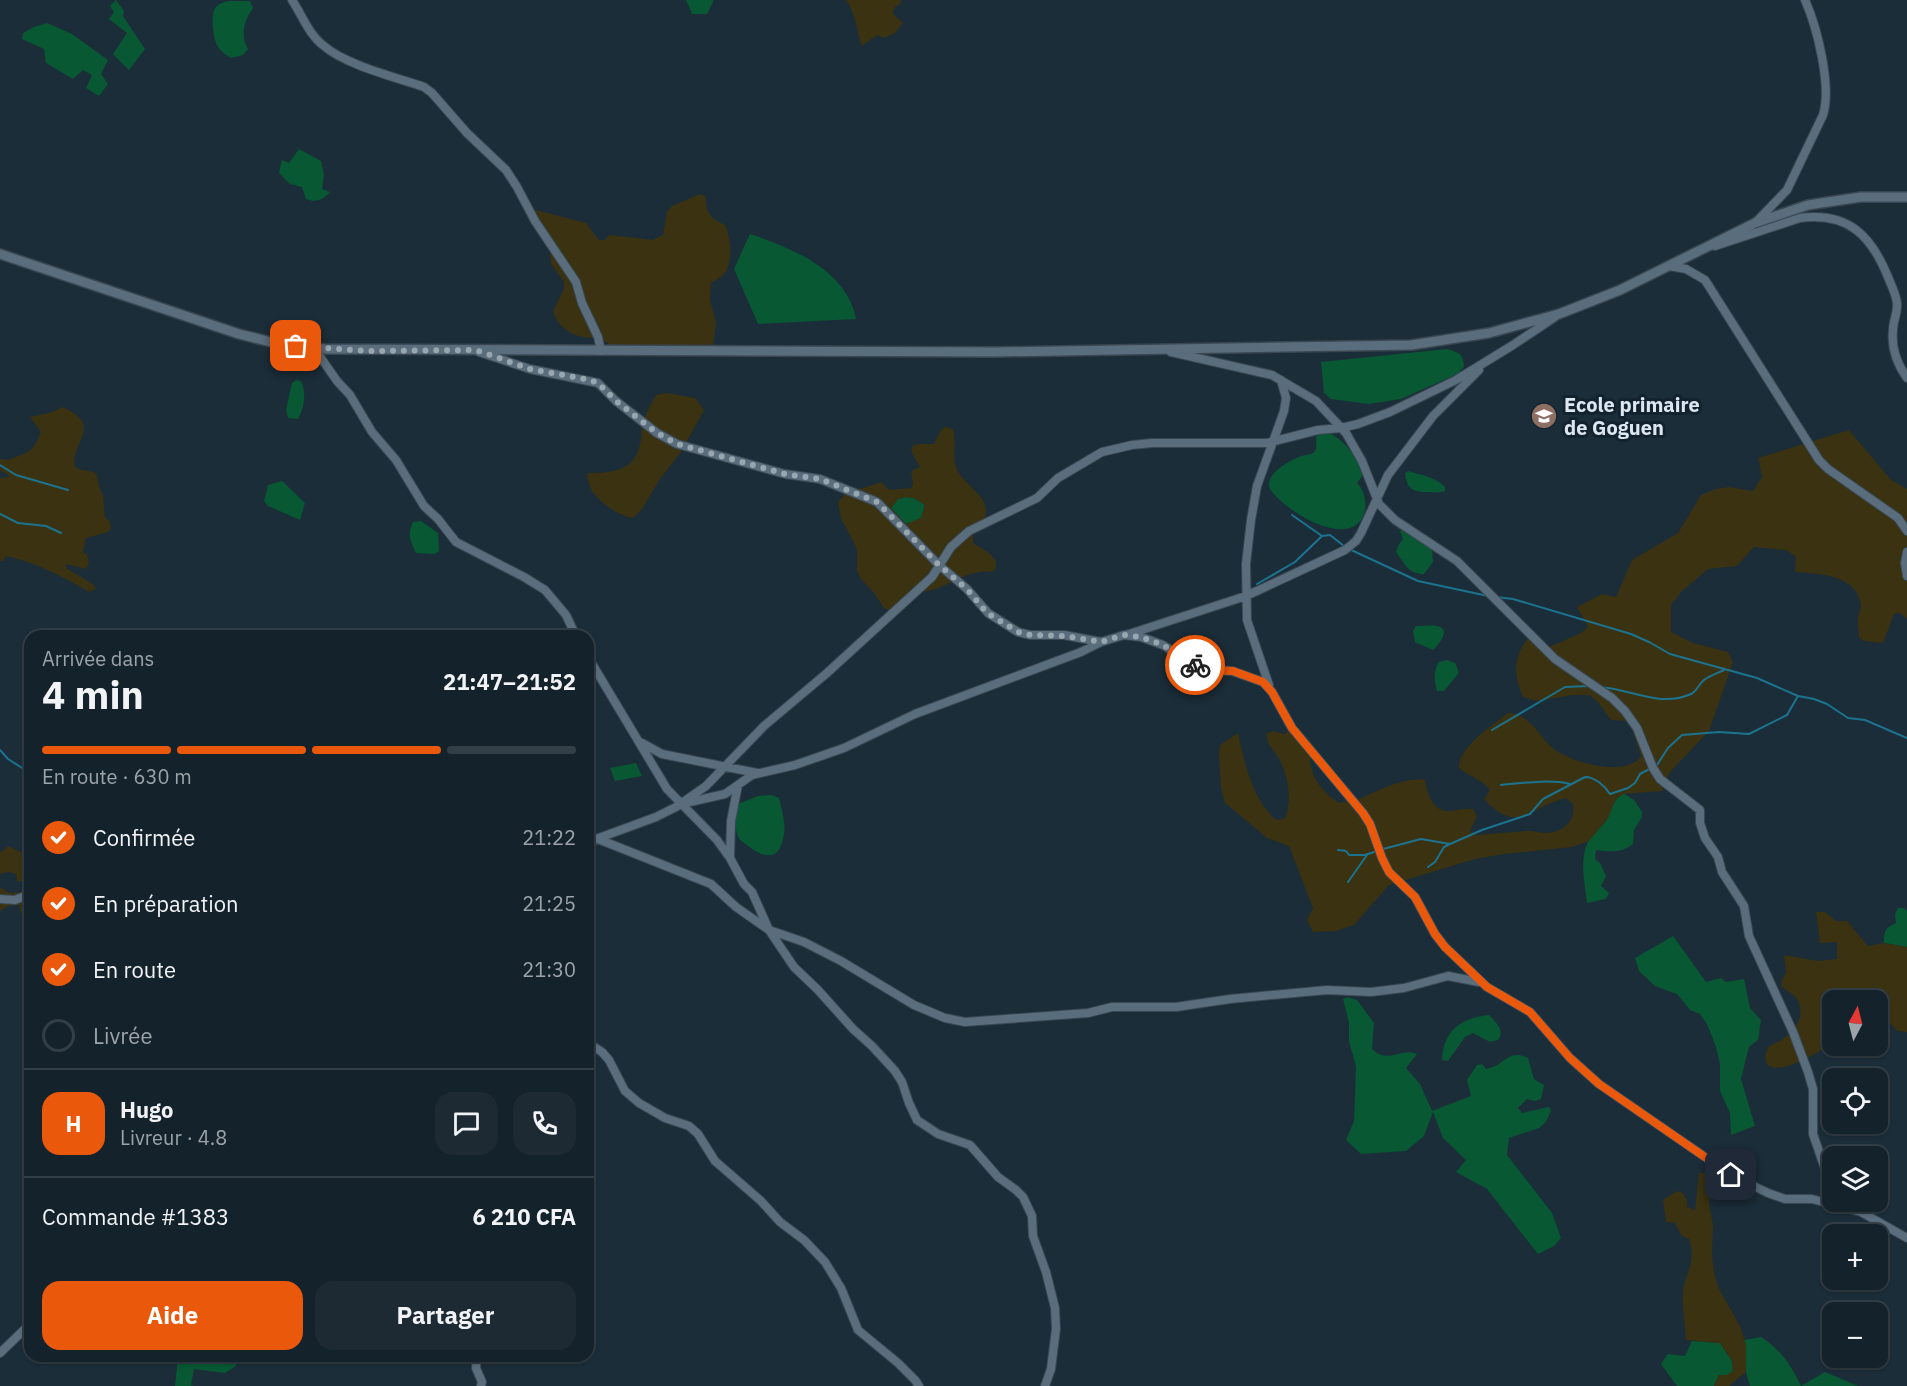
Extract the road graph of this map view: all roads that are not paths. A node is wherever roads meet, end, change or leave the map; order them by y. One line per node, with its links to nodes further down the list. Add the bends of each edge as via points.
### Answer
1 (291, 0): 14 (street, via 322,46 350,61 424,87 506,170 576,282)
2 (1805, 0): 6 (street, via 1815,24 1827,103 1787,190)
3 (1907, 197): 4 (street, via 1861,196)
4 (1792, 211): 5 (street); 6 (street)
5 (1815, 216): 7 (street); 16 (street, via 1857,229 1881,261 1897,300 1892,331 1895,358)
6 (1755, 223): 7 (street)
7 (1696, 252): 9 (street)
8 (0, 254): 11 (street, via 218,328 279,344)
9 (1669, 266): 10 (street); 21 (street, via 1686,269 1705,280 1827,469 1898,518)
10 (1559, 314): 12 (street, via 1490,333 1412,345); 15 (street)
11 (314, 348): 13 (street); 26 (street, via 396,460 424,506 456,542 545,590)
12 (1160, 349): 14 (street); 17 (street)
13 (476, 350): 14 (street); 23 (street, via 530,369 598,383 657,433 677,444 785,474 820,479 865,496 884,508)
14 (601, 351)
15 (1492, 358): 18 (street, via 1390,412); 20 (street, via 1433,416 1388,475)
16 (1907, 378)
17 (1281, 380): 18 (street, via 1316,401); 19 (street, via 1286,398)
18 (1341, 428): 19 (street); 20 (street, via 1362,460)
19 (1272, 442): 23 (street, via 1152,443 1102,453 1058,478 1037,498 969,531 951,546); 25 (street, via 1257,486 1251,520)
20 (1377, 499): 25 (street, via 1356,541 1345,550); 44 (street, via 1395,520 1457,561 1555,659 1612,698 1637,729 1660,779 1700,810 1705,838 1744,906 1749,936 1805,1064 1813,1089 1814,1134)
21 (1907, 531)
22 (1907, 552): 24 (street)
23 (939, 565): 28 (street, via 987,613 1018,632); 32 (street, via 932,577 764,726)
24 (1907, 576)
25 (1246, 596): 27 (street); 30 (street, via 1255,650)
26 (573, 630)
27 (1124, 635): 28 (street); 30 (street, via 1163,645 1208,670 1250,676)
28 (1101, 642): 33 (street, via 915,714 844,748)
29 (594, 667): 31 (street)
30 (1272, 692): 42 (street, via 1292,728 1363,813 1389,872 1415,897 1445,947)
31 (638, 741): 32 (street, via 662,754); 35 (street)
32 (723, 768): 33 (street); 35 (street)
33 (758, 773): 34 (street)
34 (738, 785): 35 (street, via 716,797); 38 (street, via 731,821)
35 (680, 804): 36 (street); 38 (street)
36 (597, 838): 37 (street); 41 (street, via 711,884)
37 (594, 839)
38 (730, 858): 41 (street, via 752,892)
39 (24, 896): 40 (street)
40 (0, 899)
41 (769, 930): 42 (street, via 804,942 914,1005 965,1022 1088,1013 1112,1007 1176,1007 1327,990 1371,992 1448,976); 53 (street, via 794,967 895,1071 917,1120 938,1134 970,1146 1023,1197 1032,1216 1033,1236 1055,1308 1051,1369)
42 (1483, 983): 45 (street, via 1530,1012 1599,1084 1731,1175 1785,1199)
43 (594, 1047): 52 (street, via 609,1060 625,1091 665,1118 690,1126 715,1161 804,1240 825,1262 841,1288 858,1330)
44 (1822, 1158)
45 (1822, 1202)
46 (1861, 1212): 47 (street)
47 (1907, 1238)
48 (24, 1330): 49 (street)
49 (0, 1353)
50 (477, 1362): 51 (street)
51 (481, 1386)
52 (919, 1386)
53 (1045, 1386)

